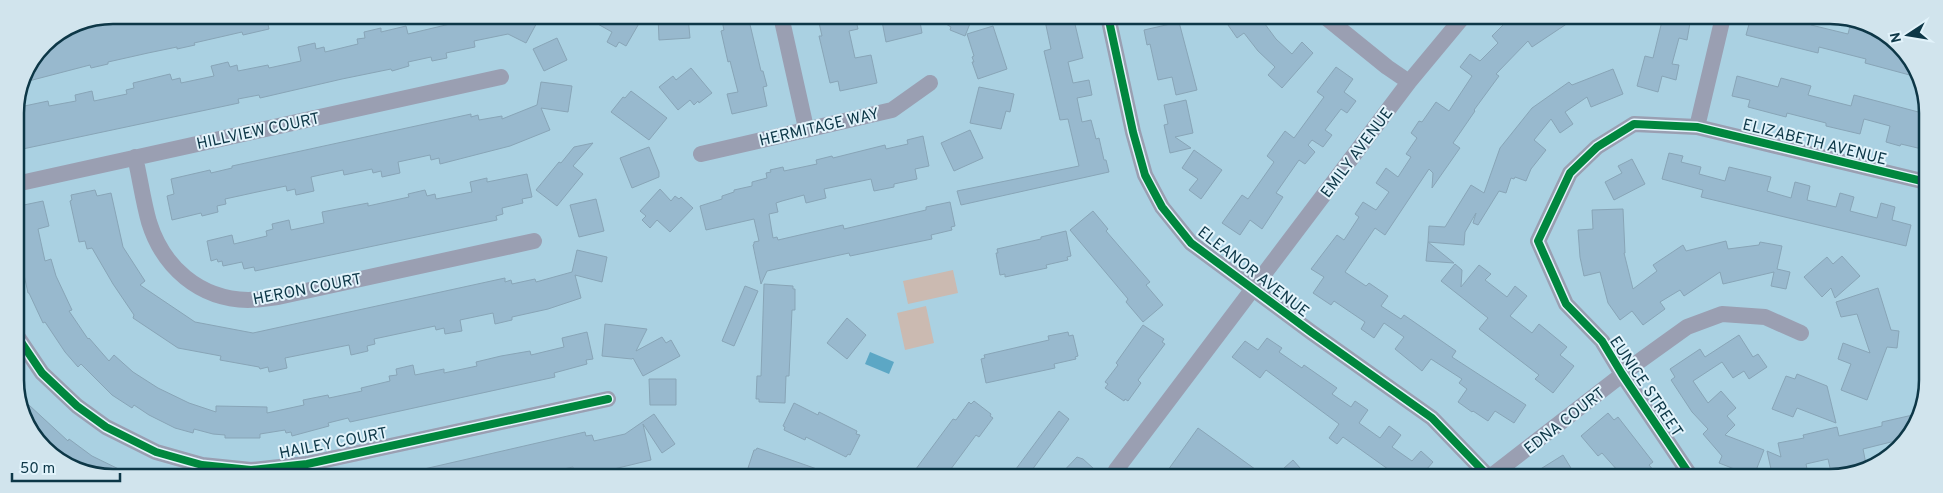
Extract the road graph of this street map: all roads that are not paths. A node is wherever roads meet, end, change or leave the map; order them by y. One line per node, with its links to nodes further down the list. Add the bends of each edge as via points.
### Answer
1 (783, 24): 10 (street)
2 (1110, 24): 16 (street, ELEANOR AVENUE, via 1145,175 1162,207 1191,242)
3 (1334, 24): 7 (street)
4 (1456, 24): 7 (street, EMILY AVENUE)
5 (1721, 24): 9 (street)
6 (501, 77): 12 (street, HILLVIEW COURT)
7 (1409, 82): 16 (street, EMILY AVENUE)
8 (930, 83): 10 (street, HERMITAGE WAY, via 892,110)
9 (1697, 127): 13 (street, ELIZABETH AVENUE); 19 (street, EUNICE STREET, via 1634,124 1597,147 1570,173 1538,240 1566,304 1602,341)
10 (806, 128): 11 (street, HERMITAGE WAY)
11 (701, 154)
12 (135, 157): 14 (street, HILLVIEW COURT); 15 (street, HERON COURT, via 149,222 160,248 174,269 189,281 226,298 278,297)
13 (1919, 180)
14 (24, 182)
15 (534, 241)
16 (1253, 289): 23 (street, EMILY AVENUE); 24 (street, ELEANOR AVENUE, via 1432,418)
17 (1801, 333): 19 (street, EDNA COURT, via 1765,317 1722,314 1687,327)
18 (24, 347): 21 (street, HAILEY COURT, via 42,373 77,406 106,427 156,452)
19 (1622, 374): 25 (street, EDNA COURT); 26 (street, EUNICE STREET)
20 (608, 399): 22 (street, HAILEY COURT)
21 (227, 469)
22 (276, 469)
23 (1117, 469)
24 (1481, 469)
25 (1501, 469)
26 (1686, 469)

